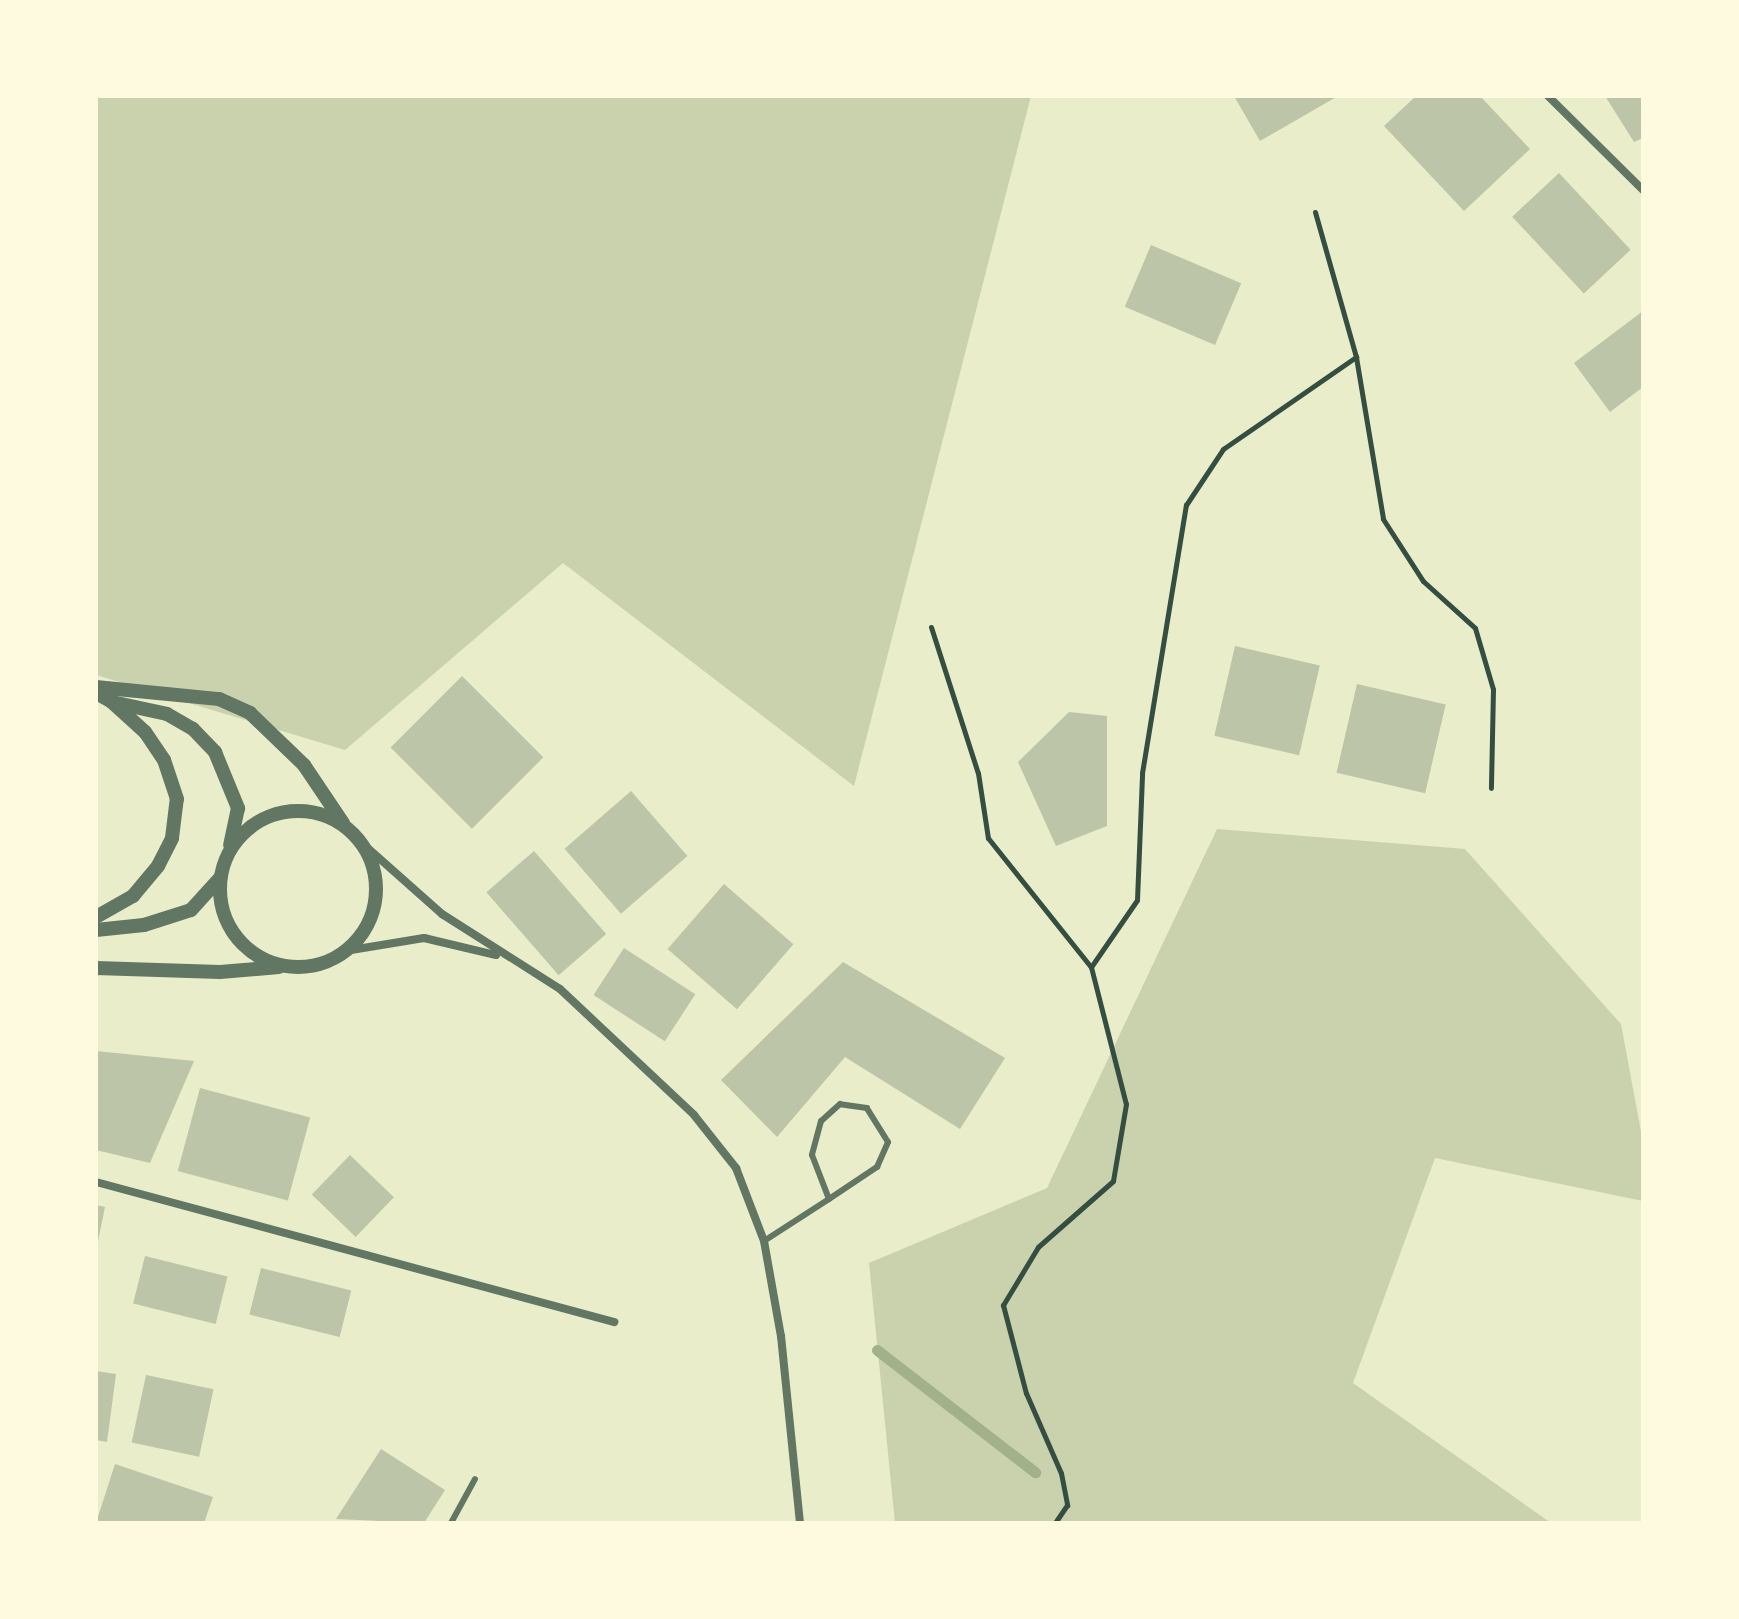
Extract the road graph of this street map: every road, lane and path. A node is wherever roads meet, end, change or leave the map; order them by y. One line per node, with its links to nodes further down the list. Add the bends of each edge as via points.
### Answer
1 (1548, 96): 2 (street)
2 (1643, 190)
3 (1315, 212): 4 (path)
4 (1356, 357): 9 (path, via 1383,519 1423,581 1475,628 1493,689); 19 (path, via 1223,449 1186,505 1142,773 1137,900)
5 (931, 627): 19 (path, via 978,773 988,838)
6 (96, 687): 10 (street, via 219,699 250,713 304,765)
7 (96, 693): 8 (street)
8 (112, 702): 12 (street, via 167,714 193,729 215,752 238,808); 14 (street, via 145,732 164,760 177,799 172,838 158,866 133,896)
9 (1491, 788)
10 (343, 823): 11 (street); 12 (street, via 318,812 268,815 245,830)
11 (362, 843): 16 (street, via 373,863 377,890 372,917); 17 (street, via 442,914)
12 (228, 852): 13 (street)
13 (220, 878): 15 (street, via 191,910 144,925); 18 (street, via 223,915 236,938 257,957)
14 (96, 917)
15 (96, 930)
16 (345, 951): 17 (street, via 424,938); 18 (street, via 310,967)
17 (508, 958): 23 (street, via 560,989 694,1115 736,1168)
18 (282, 967): 20 (street, via 220,972)
19 (1091, 967): 28 (path, via 1126,1104 1113,1181 1038,1247 1003,1305 1026,1393 1061,1473 1067,1505)
20 (96, 968)
21 (96, 1182): 24 (street)
22 (829, 1199): 22 (lane, via 877,1167 888,1142 867,1108 840,1104 821,1121 812,1155); 23 (lane)
23 (764, 1241): 27 (street, via 781,1336)
24 (614, 1322)
25 (475, 1479): 26 (lane)
26 (451, 1523)
27 (800, 1523)
28 (1055, 1523)

